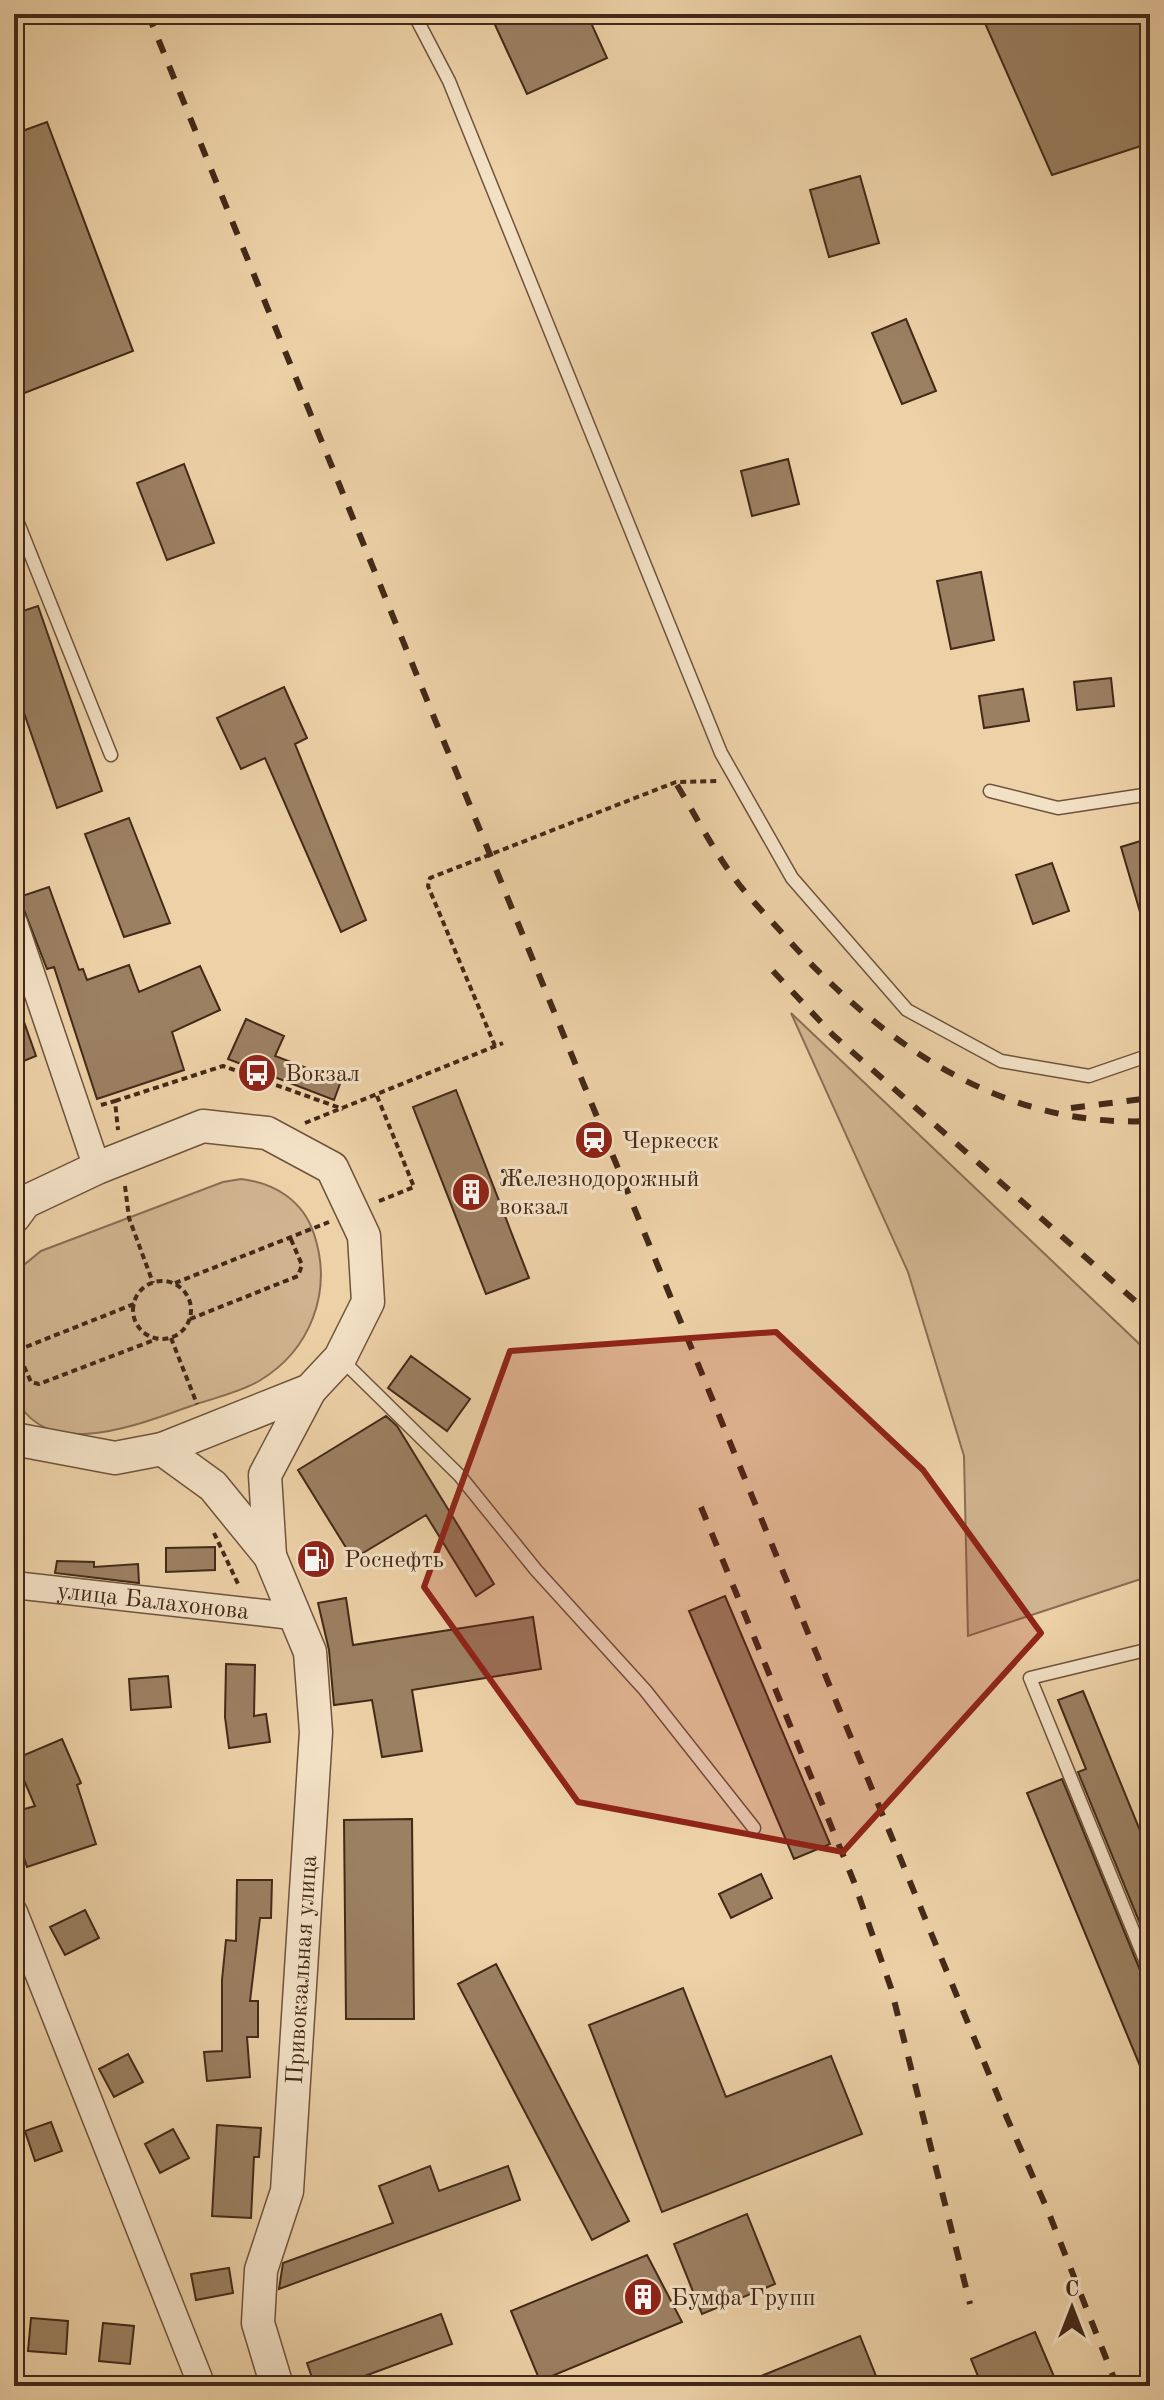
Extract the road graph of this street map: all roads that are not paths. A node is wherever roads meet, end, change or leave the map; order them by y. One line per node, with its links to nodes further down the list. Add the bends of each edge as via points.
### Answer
1 (414, 14): 7 (lane, via 449,81 721,753 792,878 907,1010 1001,1061 1089,1076)
2 (14, 513): 3 (lane)
3 (111, 755)
4 (990, 791): 5 (lane, via 1058,808)
5 (1150, 794)
6 (14, 923): 8 (street)
7 (1150, 1055)
8 (97, 1168): 9 (street, via 25,1202); 10 (street, via 203,1126 267,1133 332,1168 364,1236 368,1302)
9 (14, 1217)
10 (340, 1358): 11 (street); 19 (lane, via 460,1476 645,1690)
11 (310, 1390): 14 (street); 15 (street, Привокзальная улица, via 265,1475)
12 (14, 1411): 13 (street)
13 (29, 1442): 14 (street, via 115,1458)
14 (162, 1449): 15 (street, Привокзальная улица, via 213,1486)
15 (270, 1556): 17 (street, Привокзальная улица)
16 (14, 1585): 17 (street, улица Балахонова)
17 (292, 1616): 23 (street, Привокзальная улица, via 310,1652 316,1732 287,2191 261,2270 258,2323)
18 (1150, 1649): 21 (lane, via 1030,1678)
19 (754, 1828)
20 (14, 1912): 22 (street)
21 (1150, 1972)
22 (202, 2386)
23 (277, 2386)

